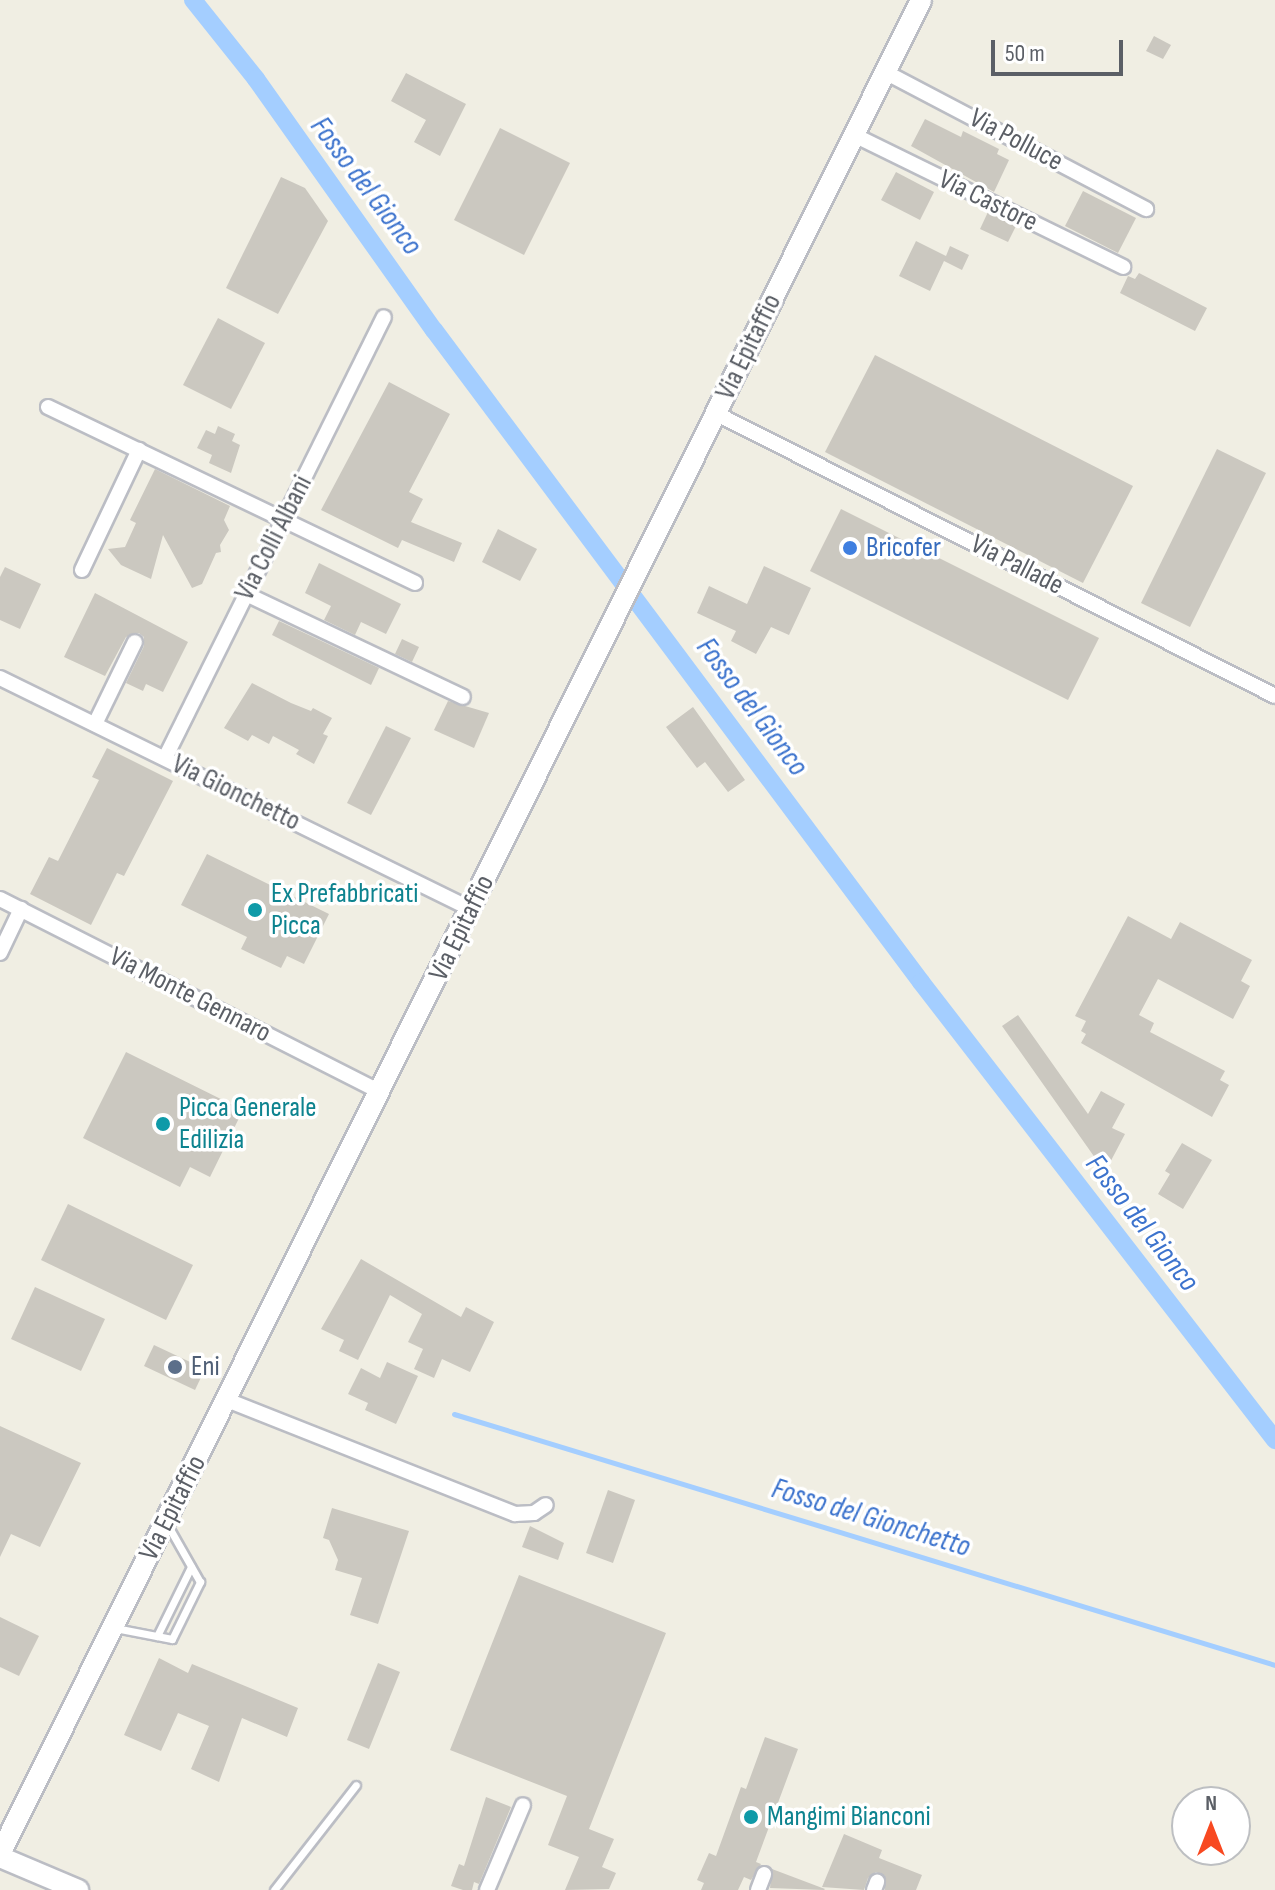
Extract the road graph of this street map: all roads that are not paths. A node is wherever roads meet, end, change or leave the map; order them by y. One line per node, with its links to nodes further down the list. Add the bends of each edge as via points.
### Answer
1 (921, 0): 2 (main road, Via Epitaffio)
2 (885, 72): 3 (main road, Via Epitaffio); 4 (street, Via Polluce)
3 (854, 135): 5 (street, Via Castore); 8 (main road, Via Epitaffio)
4 (1146, 209)
5 (1123, 267)
6 (384, 317): 10 (street, Via Colli Albani)
7 (48, 407): 9 (street)
8 (715, 413): 16 (street, Via Pallade); 22 (main road, Via Epitaffio)
9 (139, 450): 10 (street); 11 (street)
10 (284, 520): 12 (street); 13 (street, Via Colli Albani)
11 (82, 570)
12 (415, 583)
13 (246, 594): 17 (street); 19 (street, Via Colli Albani)
14 (135, 642): 18 (street)
15 (0, 678): 18 (street, Via Gionchetto)
16 (1275, 696)
17 (463, 697)
18 (95, 724): 19 (street, Via Gionchetto)
19 (165, 758): 22 (street, Via Gionchetto)
20 (0, 899): 21 (street, Via Monte Gennaro)
21 (21, 909): 23 (street); 24 (street, Via Monte Gennaro)
22 (471, 909): 24 (main road, Via Epitaffio)
23 (0, 953)
24 (380, 1092): 25 (main road, Via Epitaffio)
25 (227, 1400): 26 (street, via 515,1514 534,1513); 27 (main road, Via Epitaffio)
26 (546, 1505)
27 (166, 1521): 28 (lane); 29 (main road, Via Epitaffio)
28 (191, 1567): 30 (lane); 30 (lane, via 200,1582 172,1639)
29 (113, 1627): 30 (lane); 33 (main road, Via Epitaffio)
30 (157, 1636)
31 (356, 1785): 36 (lane)
32 (523, 1805): 37 (street)
33 (0, 1856): 35 (main road)
34 (764, 1874): 38 (street)
35 (78, 1890)
36 (274, 1890)
37 (487, 1890)
38 (758, 1890)

